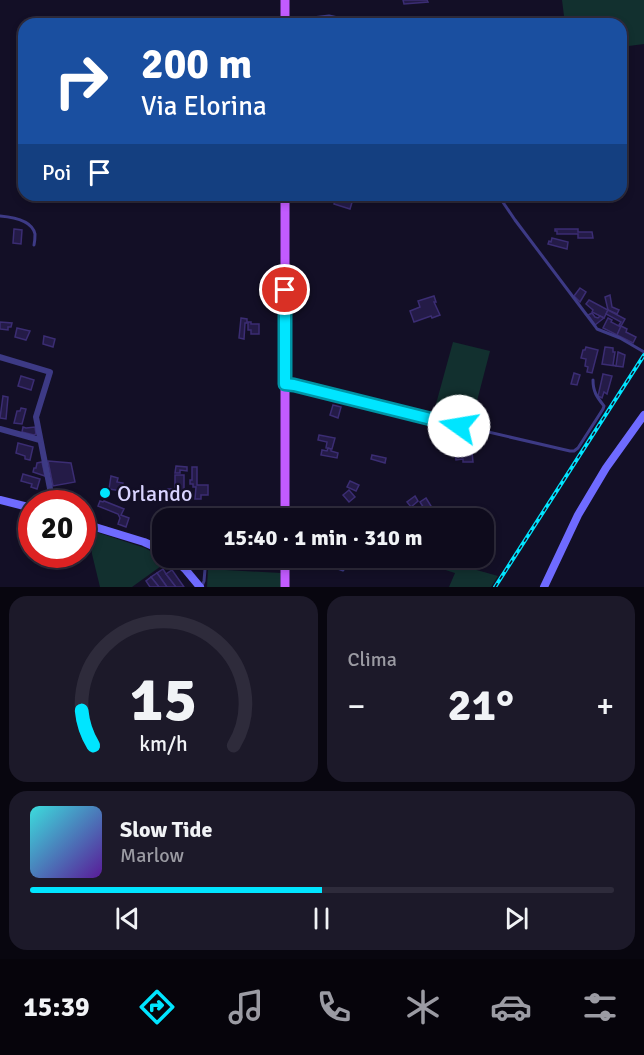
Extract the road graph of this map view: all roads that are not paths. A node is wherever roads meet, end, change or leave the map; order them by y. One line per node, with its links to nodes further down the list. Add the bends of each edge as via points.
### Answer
1 (285, 0): 2 (main road)
2 (285, 18)
3 (312, 18): 4 (lane)
4 (338, 18)
5 (285, 201): 12 (main road)
6 (502, 201): 9 (lane, via 597,329)
7 (0, 216): 8 (lane, via 24,221 32,227)
8 (34, 245)
9 (644, 352)
10 (0, 357): 15 (street, via 50,372 36,417)
11 (593, 380): 12 (lane, via 593,389 604,406 574,451)
12 (285, 384): 19 (main road)
13 (644, 415): 29 (street, via 578,515)
14 (0, 429): 15 (street)
15 (40, 440): 16 (street)
16 (50, 490)
17 (0, 500): 18 (street)
18 (18, 504)
19 (285, 508)
20 (96, 527): 21 (street)
21 (152, 546)
22 (184, 568): 27 (street)
23 (205, 568): 27 (lane)
24 (285, 568): 28 (main road)
25 (337, 568): 26 (lane)
26 (343, 570)
27 (200, 587)
28 (285, 587)
29 (544, 587)

